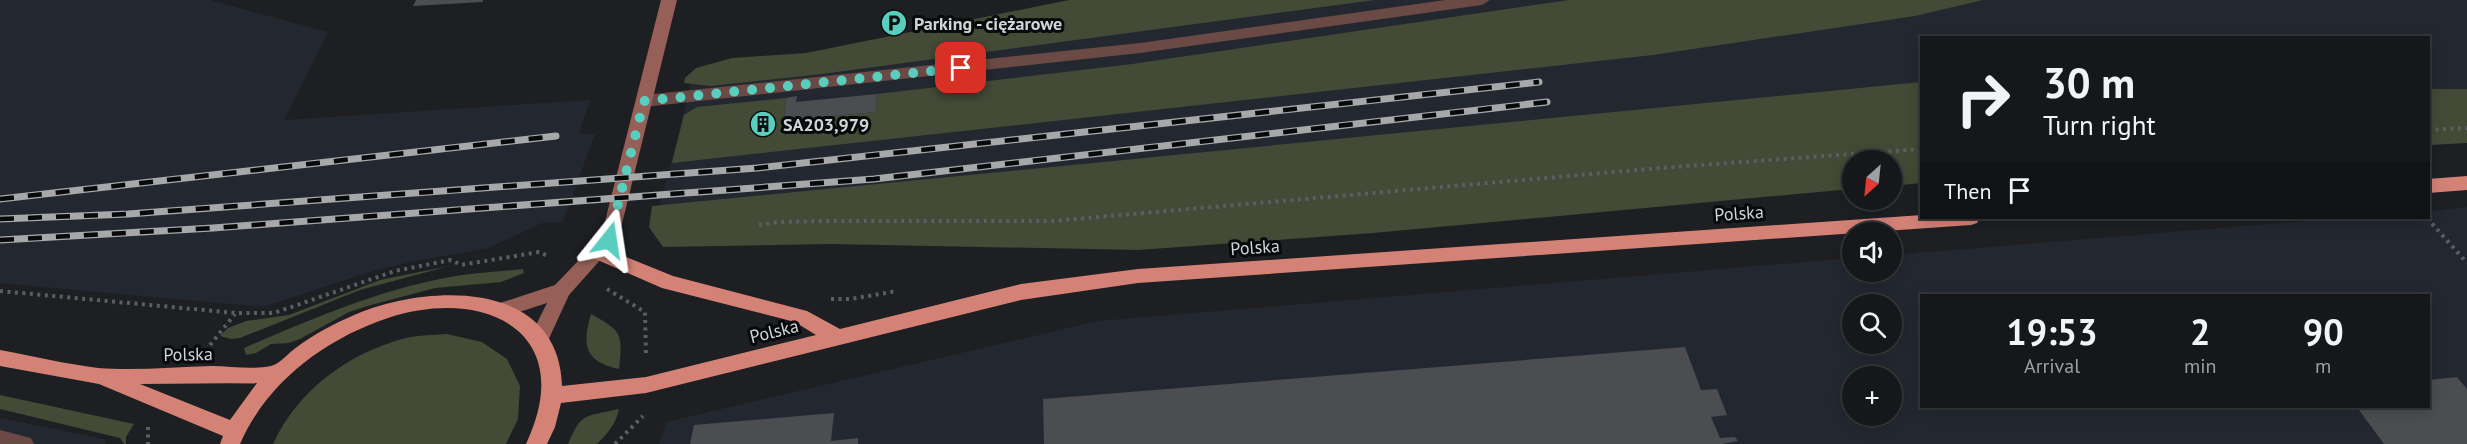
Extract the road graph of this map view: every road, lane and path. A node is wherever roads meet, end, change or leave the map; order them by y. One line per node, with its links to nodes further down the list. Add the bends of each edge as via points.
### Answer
1 (669, 0): 3 (street)
2 (1482, 0): 3 (lane, via 1130,49)
3 (644, 101): 12 (street, via 609,240)
4 (2467, 128): 5 (path)
5 (2430, 130)
6 (1920, 149): 11 (path, via 1052,221 830,221)
7 (2467, 183): 8 (highway)
8 (2430, 186)
9 (1957, 219): 20 (highway, Polska, via 1138,276 1021,292)
10 (2428, 219): 14 (path)
11 (759, 225)
12 (599, 253): 16 (street); 20 (highway, via 669,283 800,316)
13 (550, 257): 19 (path, via 539,252 461,265 452,260 395,271 274,313)
14 (2467, 263)
15 (604, 287): 24 (path, via 645,312)
16 (562, 290): 18 (street); 21 (street)
17 (0, 291): 19 (path)
18 (501, 309): 21 (highway); 25 (highway, via 461,301 415,304 367,317 320,341)
19 (236, 313): 22 (path)
20 (837, 337): 27 (highway, Polska, via 646,385)
21 (539, 339): 27 (highway, via 549,357)
22 (211, 343)
23 (0, 358): 26 (highway, Polska)
24 (646, 367)
25 (278, 374): 26 (highway, Polska); 30 (highway, via 253,401)
26 (99, 376): 30 (highway, Polska)
27 (552, 396): 34 (highway)
28 (643, 416): 35 (path)
29 (147, 424): 33 (path)
30 (232, 437)
31 (0, 439): 32 (lane)
32 (24, 444)
33 (148, 444)
34 (536, 444)
35 (615, 444)

